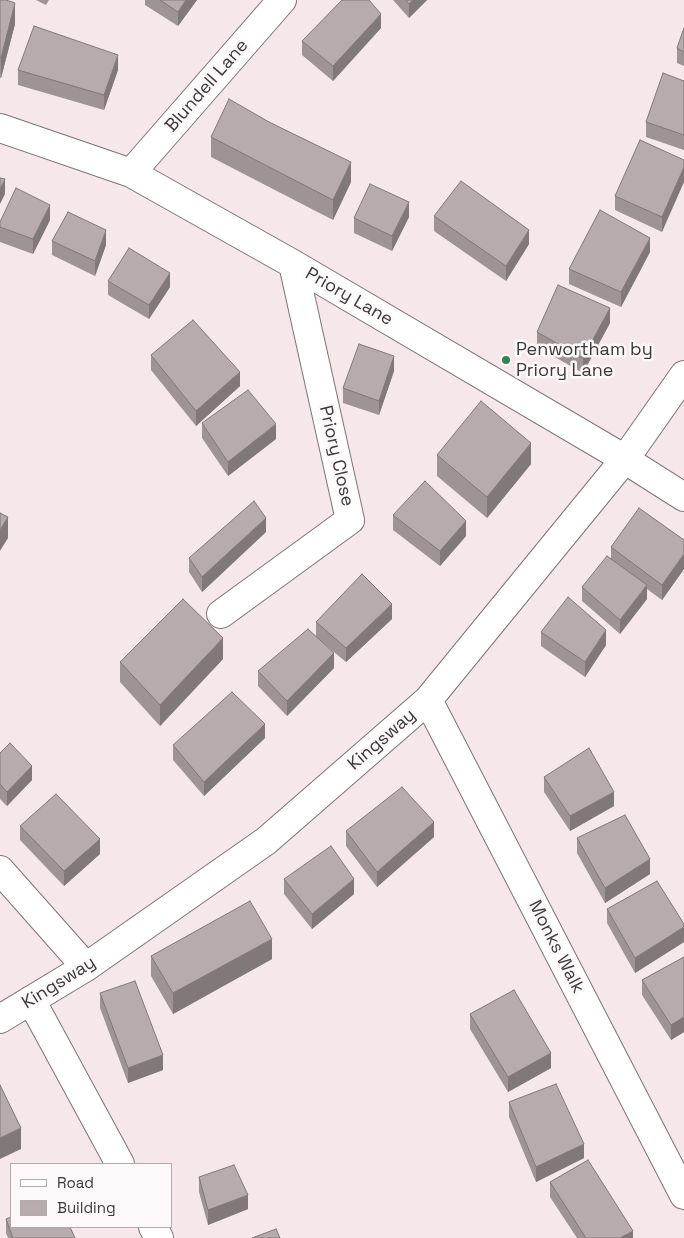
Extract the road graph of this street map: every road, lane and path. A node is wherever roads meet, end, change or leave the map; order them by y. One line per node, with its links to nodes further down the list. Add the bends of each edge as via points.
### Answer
1 (282, 0): 3 (street, Blundell Lane)
2 (0, 128): 3 (street, Priory Lane)
3 (131, 173): 4 (street, Priory Lane)
4 (293, 264): 6 (street, Priory Lane); 8 (street, Priory Close, via 350,520)
5 (684, 375): 6 (street, Kingsway)
6 (625, 459): 7 (street, Priory Lane); 9 (street, Kingsway)
7 (684, 497)
8 (221, 614)
9 (428, 700): 11 (street, Kingsway, via 266,840); 15 (street, Monks Walk)
10 (0, 870): 11 (street)
11 (86, 967): 12 (street, Kingsway)
12 (32, 1000): 13 (street, Kingsway); 14 (street)
13 (0, 1020)
14 (119, 1163)
15 (684, 1195)

